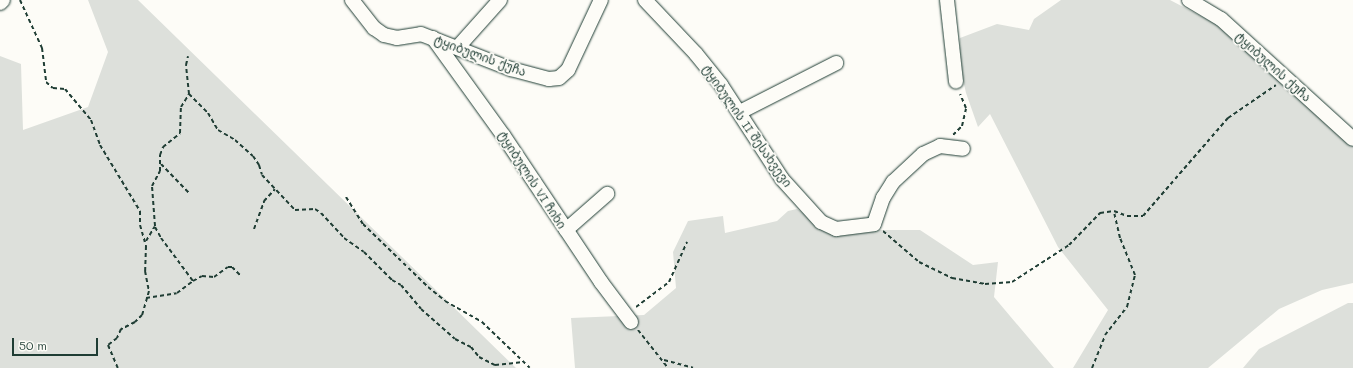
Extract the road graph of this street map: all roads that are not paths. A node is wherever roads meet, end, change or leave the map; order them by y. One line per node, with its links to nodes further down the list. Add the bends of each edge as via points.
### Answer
1 (3, 0): 8 (street)
2 (352, 0): 9 (street, ტყიბულის ქუჩა, via 374,28 384,35 397,38 421,34)
3 (500, 0): 10 (street)
4 (601, 0): 10 (street, ტყიბულის ქუჩა, via 568,70 559,78 548,79 511,69)
5 (645, 0): 13 (street, ტყიბულის II შესახვევი, via 696,54)
6 (947, 0): 12 (street)
7 (1189, 0): 14 (street, ტყიბულის ქუჩა, via 1222,19)
8 (0, 3)
9 (433, 38): 10 (street, ტყიბულის ქუჩა); 17 (street, ტყიბულის VI ჩიხი, via 495,123)
10 (458, 47)
11 (836, 63): 13 (street)
12 (956, 82)
13 (740, 112): 15 (street, ტყიბულის II შესახვევი, via 782,179 821,222 836,229 874,224 884,198 894,182 923,154 940,146)
14 (1353, 139)
15 (963, 149)
16 (607, 194): 17 (street)
17 (566, 230): 18 (street, ტყიბულის VI ჩიხი)
18 (628, 317)

